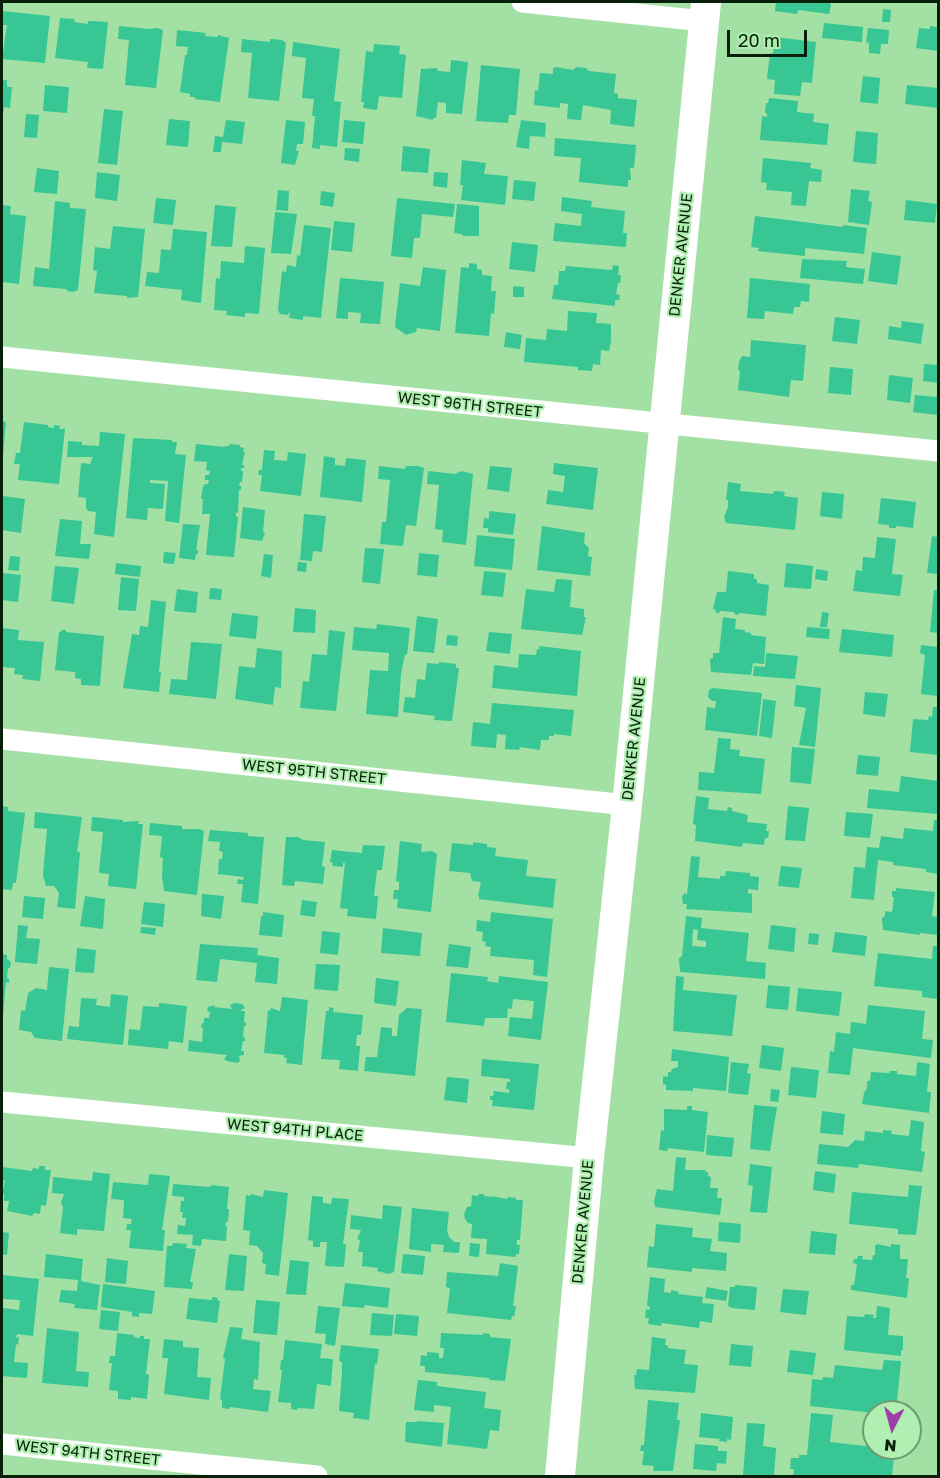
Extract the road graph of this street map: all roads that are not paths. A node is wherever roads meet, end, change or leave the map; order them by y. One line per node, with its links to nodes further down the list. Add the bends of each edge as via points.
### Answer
1 (522, 2): 2 (street)
2 (705, 11): 4 (street, DENKER AVENUE)
3 (2, 357): 4 (street, WEST 96TH STREET)
4 (665, 425): 5 (street, WEST 96TH STREET); 7 (street, DENKER AVENUE)
5 (939, 451)
6 (2, 739): 7 (street, WEST 95TH STREET)
7 (627, 805): 9 (street, DENKER AVENUE)
8 (2, 1102): 9 (street, WEST 94TH PLACE)
9 (589, 1158): 12 (street, DENKER AVENUE)
10 (2, 1444): 11 (street, WEST 94TH STREET)
11 (317, 1476)
12 (560, 1476)

